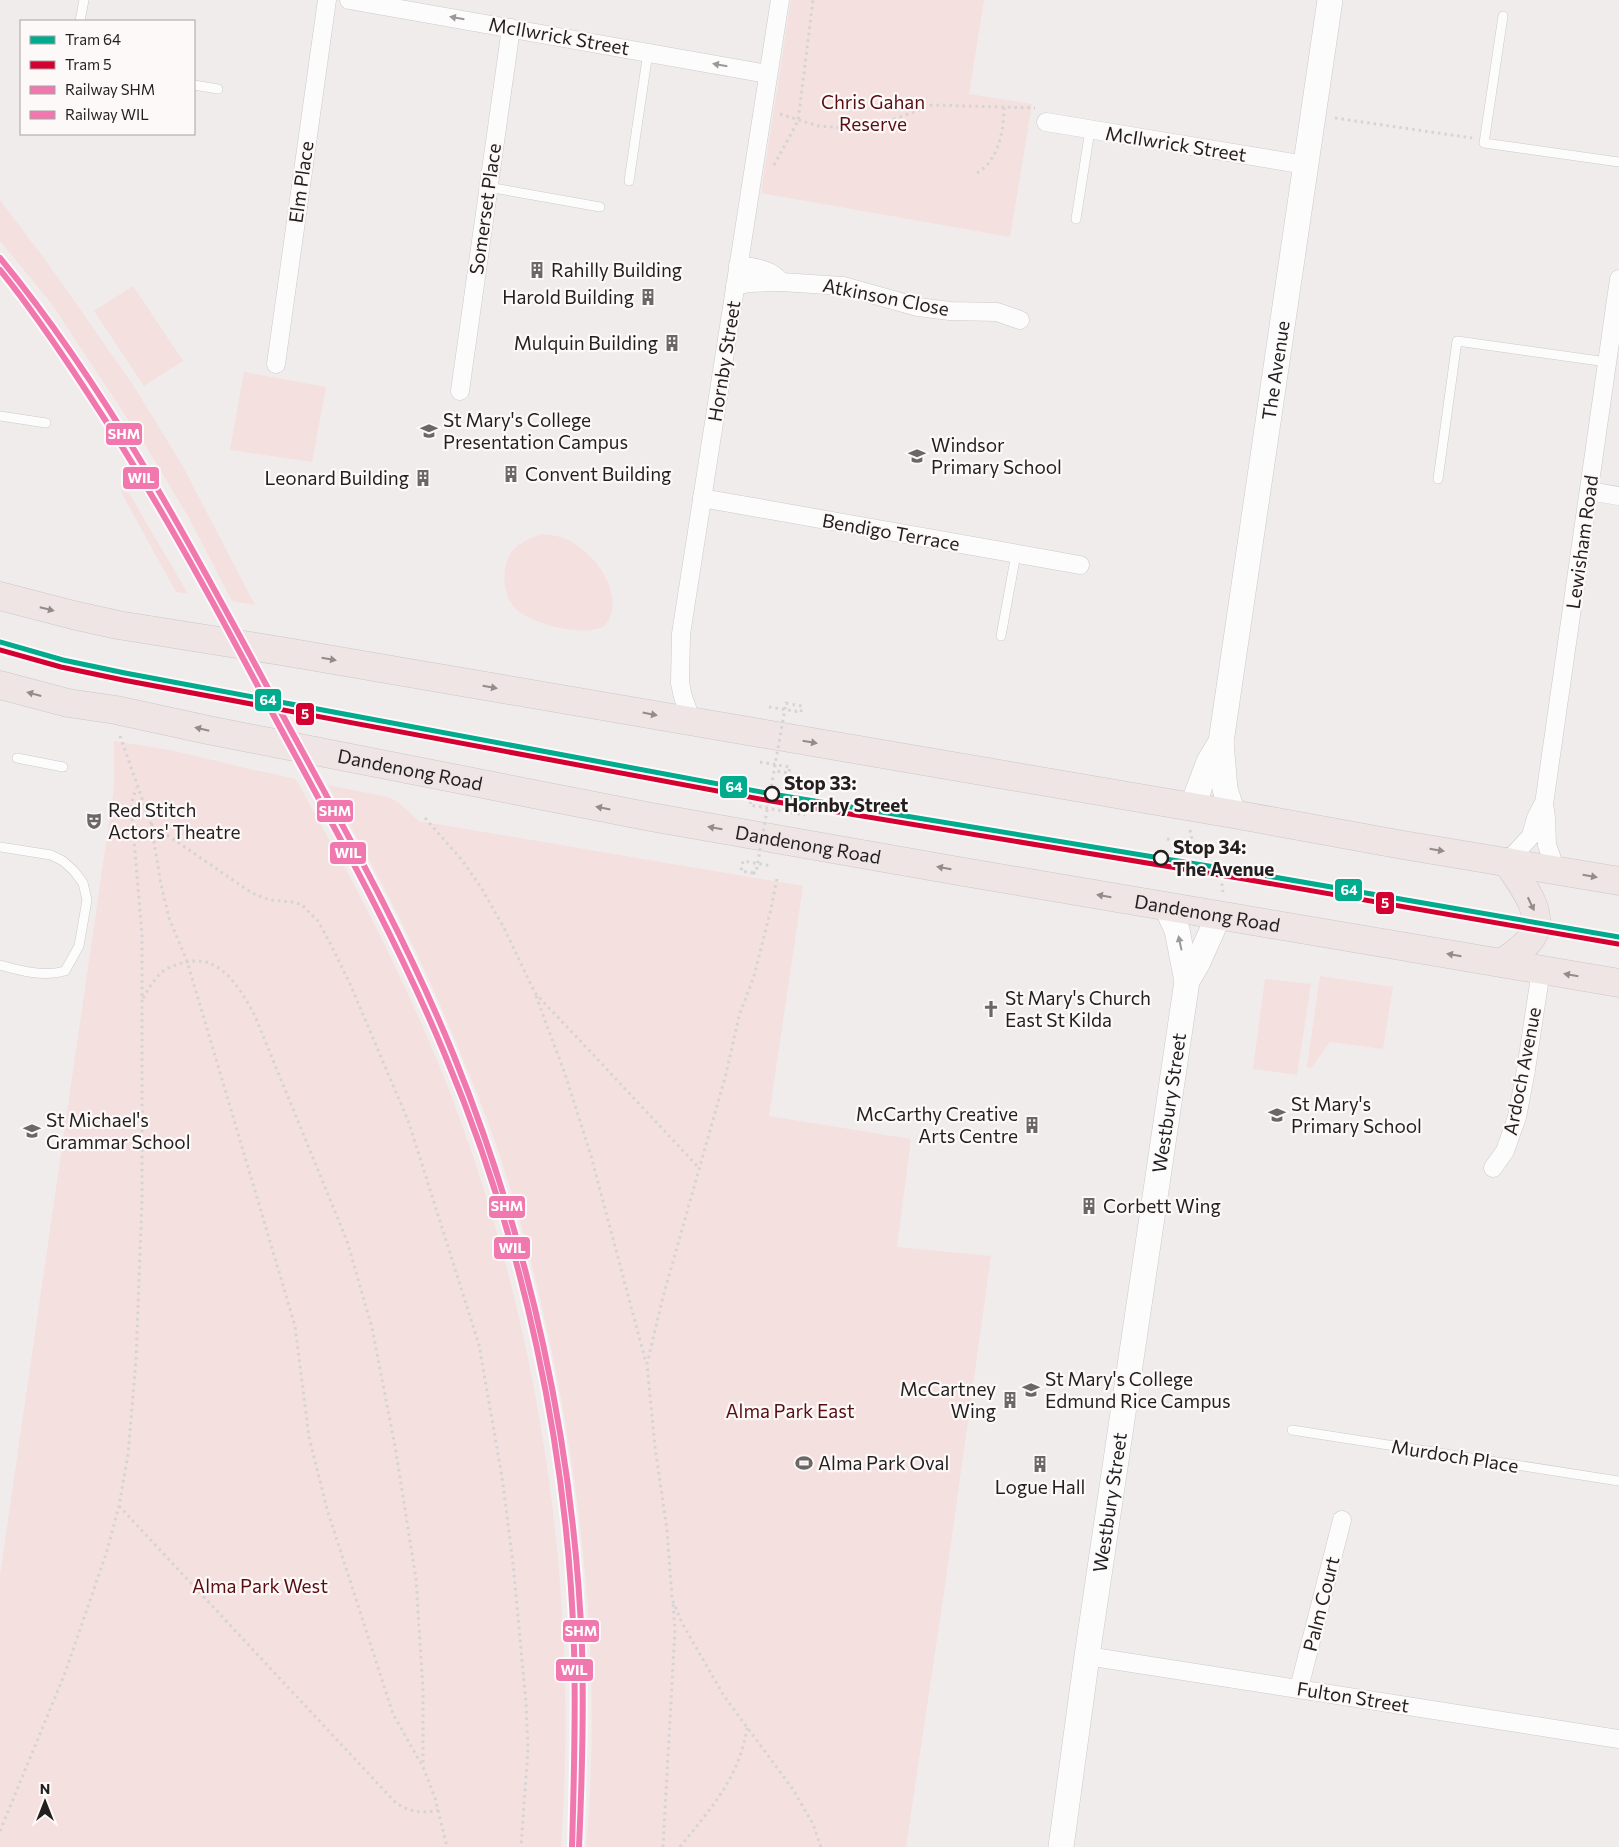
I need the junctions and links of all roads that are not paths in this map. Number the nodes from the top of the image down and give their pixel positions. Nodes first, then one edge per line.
1 (84, 0) edge
2 (327, 0) edge
3 (349, 0) edge
4 (780, 0) edge
5 (1330, 0) edge
6 (406, 4) edge
7 (1503, 16) dead end
8 (80, 20) edge
9 (511, 28) junction
10 (648, 52) junction
11 (768, 74) junction
12 (195, 84) edge
13 (218, 89) dead end
14 (1042, 115) road end
15 (1090, 130) junction
16 (1619, 162) edge
17 (1306, 165) junction
18 (629, 181) dead end
19 (488, 187) junction
20 (600, 206) dead end
21 (1076, 219) dead end
22 (738, 266) junction
23 (1619, 280) edge
24 (781, 282) junction
25 (735, 286) junction
26 (1020, 320) dead end
27 (1607, 362) junction
28 (276, 364) dead end
29 (460, 391) dead end
30 (0, 416) edge
31 (46, 423) dead end
32 (1438, 479) dead end
33 (1589, 491) junction
34 (1619, 496) edge
35 (702, 498) junction
36 (1016, 554) junction
37 (1080, 565) dead end
38 (0, 596) edge
39 (1002, 636) dead end
40 (0, 685) edge
41 (692, 722) junction
42 (1221, 742) junction
43 (17, 758) dead end
44 (63, 766) dead end
45 (1544, 804) junction
46 (1233, 814) junction
47 (1191, 819) junction
48 (0, 847) edge
49 (1507, 862) junction
50 (1556, 870) junction
51 (1619, 881) edge
52 (1166, 906) junction
53 (1221, 906) junction
54 (1502, 963) junction
55 (0, 965) edge
56 (1541, 970) junction
57 (1186, 982) junction
58 (1619, 983) edge
59 (1493, 1168) dead end
60 (1292, 1430) dead end
61 (1619, 1482) edge
62 (1342, 1520) dead end
63 (1087, 1656) junction
64 (1299, 1688) junction
65 (1619, 1739) edge
66 (1061, 1847) edge

1 - 8 lane
2 - 28 street, Elm Place
3 - 6 street, McIlwrick Street
4 - 11 street, Hornby Street
5 - 17 street, The Avenue
9 -> 6 street, McIlwrick Street
7 - 16 lane
9 - 10 street, McIlwrick Street
9 - 19 street, Somerset Place
11 -> 10 street, McIlwrick Street
10 - 18 lane
11 - 22 street, Hornby Street
12 - 13 lane
14 - 15 street, McIlwrick Street
15 - 17 street, McIlwrick Street
15 - 21 lane
17 - 42 street, The Avenue
19 - 20 lane
19 - 29 street, Somerset Place
22 - 24 street, Atkinson Close
22 - 25 street, Hornby Street
23 - 27 street, Lewisham Road
24 - 25 street, Atkinson Close
24 - 26 street, Atkinson Close
25 - 35 street, Hornby Street
27 - 32 lane
27 - 33 street, Lewisham Road
30 - 31 lane
33 - 34 street
33 - 45 street, Lewisham Road
35 - 36 street, Bendigo Terrace
35 - 41 street, Hornby Street
36 - 37 street, Bendigo Terrace
36 - 39 lane
38 -> 41 highway
52 -> 40 highway, Dandenong Road
41 -> 47 highway
42 - 46 street, The Avenue
42 - 47 street, The Avenue
43 - 44 lane
45 - 49 street, Lewisham Road
45 - 50 street, Lewisham Road
46 - 47 highway
46 -> 49 highway
48 - 55 lane
49 - 50 highway
49 -> 54 highway
50 -> 51 highway
52 - 53 highway, Dandenong Road
57 -> 52 street, Westbury Street
54 -> 53 highway, Dandenong Road
53 - 57 street, Westbury Street
54 - 56 highway, Dandenong Road
58 -> 56 highway, Dandenong Road
56 - 59 street, Ardoch Avenue
57 - 63 street, Westbury Street
60 - 61 lane, Murdoch Place
62 - 64 street, Palm Court
63 - 64 street, Fulton Street
63 - 66 street, Westbury Street
64 - 65 street, Fulton Street

